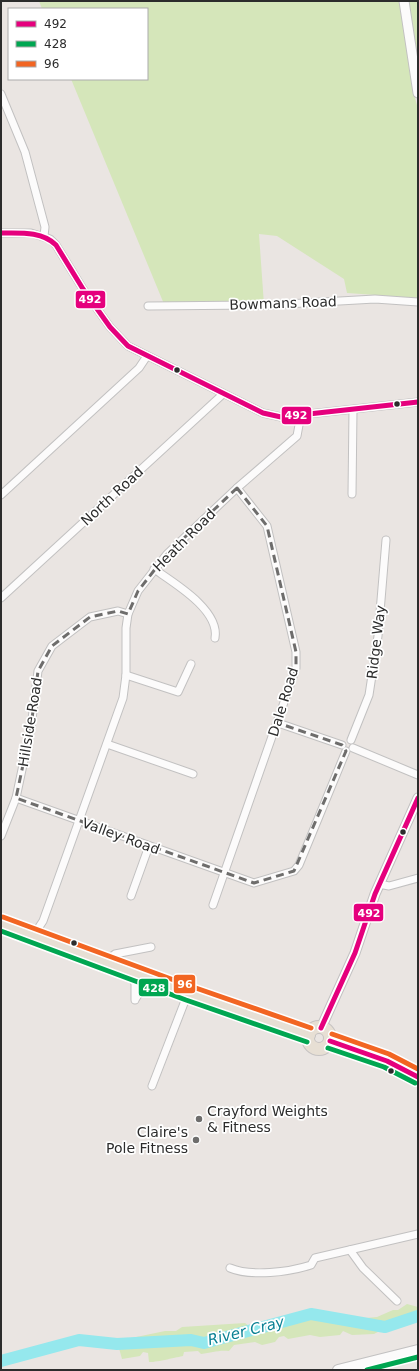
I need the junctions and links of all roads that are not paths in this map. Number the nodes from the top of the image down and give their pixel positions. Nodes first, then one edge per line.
1 (404, 1) edge
2 (418, 93) edge
3 (1, 94) edge
4 (1, 233) edge
5 (44, 236) junction
6 (418, 302) edge
7 (148, 306) dead end
8 (148, 356) junction
9 (223, 394) junction
10 (418, 402) edge
11 (353, 410) junction
12 (298, 416) junction
13 (237, 488) junction
14 (352, 494) dead end
15 (1, 495) edge
16 (386, 540) dead end
17 (154, 569) junction
18 (1, 598) edge
19 (128, 614) junction
20 (215, 638) dead end
21 (191, 664) dead end
22 (126, 675) junction
23 (278, 723) junction
24 (107, 744) junction
25 (352, 744) junction
26 (344, 748) junction
27 (193, 774) dead end
28 (418, 775) edge
29 (16, 798) junction
30 (418, 798) edge
31 (80, 821) junction
32 (1, 836) edge
33 (149, 846) junction
34 (225, 873) junction
35 (418, 878) edge
36 (379, 884) junction
37 (131, 896) dead end
38 (214, 905) dead end
39 (1, 924) edge
40 (38, 937) junction
41 (151, 947) dead end
42 (106, 963) junction
43 (130, 972) junction
44 (155, 981) junction
45 (188, 993) junction
46 (321, 1028) junction
47 (309, 1035) junction
48 (330, 1041) junction
49 (418, 1077) edge
50 (152, 1086) dead end
51 (418, 1234) edge
52 (350, 1250) junction
53 (230, 1268) dead end
54 (397, 1301) dead end
55 (418, 1350) edge
56 (338, 1370) edge

1 - 2 street
3 - 5 street
4 - 5 street
5 - 8 street
6 - 7 street, Bowmans Road
8 - 9 street
8 - 15 street
9 - 12 street
9 - 18 street, North Road
10 - 11 street
11 - 12 street
11 - 14 street
12 - 13 street, Heath Road
13 - 17 street, Heath Road
13 - 23 street, Dale Road
16 - 25 street, Ridge Way
17 - 19 street, Heath Road
17 - 20 street
19 - 22 street, Heath Road
19 - 29 street, Hillside Road
21 - 22 street
22 - 24 street, Heath Road
23 - 26 street
23 - 34 street, Dale Road
24 - 27 street
24 - 31 street, Heath Road
25 - 26 street
25 - 28 street
26 - 34 street
29 - 31 street, Valley Road
29 - 32 street, Hillside Road
30 - 36 street
31 - 33 street, Valley Road
31 - 40 street, Heath Road
33 - 34 street, Valley Road
33 - 37 street
34 - 38 street, Dale Road
35 - 36 street
36 - 46 street
39 - 40 main road
40 - 42 main road
41 - 42 street
42 - 43 main road
43 - 44 main road
43 - 44 street
44 - 45 main road
45 - 47 main road
45 - 50 street
46 - 47 main road
46 - 48 main road
47 - 48 main road
48 - 49 main road
51 - 52 street
52 - 53 street
52 - 54 street
55 - 56 main road

